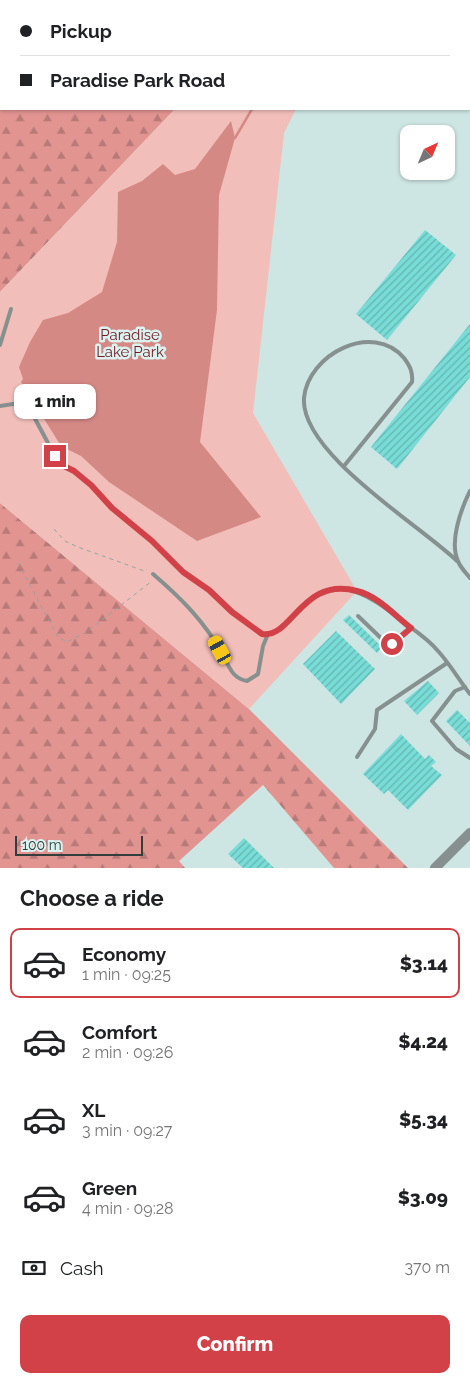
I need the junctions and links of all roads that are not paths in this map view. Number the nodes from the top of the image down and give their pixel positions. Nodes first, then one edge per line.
1 (11, 309) dead end
2 (0, 344) edge
3 (0, 406) edge
4 (344, 466) junction
5 (470, 491) edge
6 (457, 561) junction
7 (155, 576) road end
8 (470, 578) edge
9 (358, 616) dead end
10 (411, 628) junction
11 (268, 634) junction
12 (447, 663) junction
13 (465, 687) junction
14 (470, 694) edge
15 (357, 758) dead end
16 (470, 758) edge
17 (470, 833) edge
18 (435, 868) edge

1 - 2 lane
3 - 11 lane
4 - 4 lane
4 - 6 lane
5 - 6 lane
6 - 8 lane
7 - 11 lane
9 - 10 lane
10 - 11 lane
10 - 12 lane
12 - 13 lane
12 - 15 lane
13 - 14 lane
13 - 16 lane
17 - 18 street

